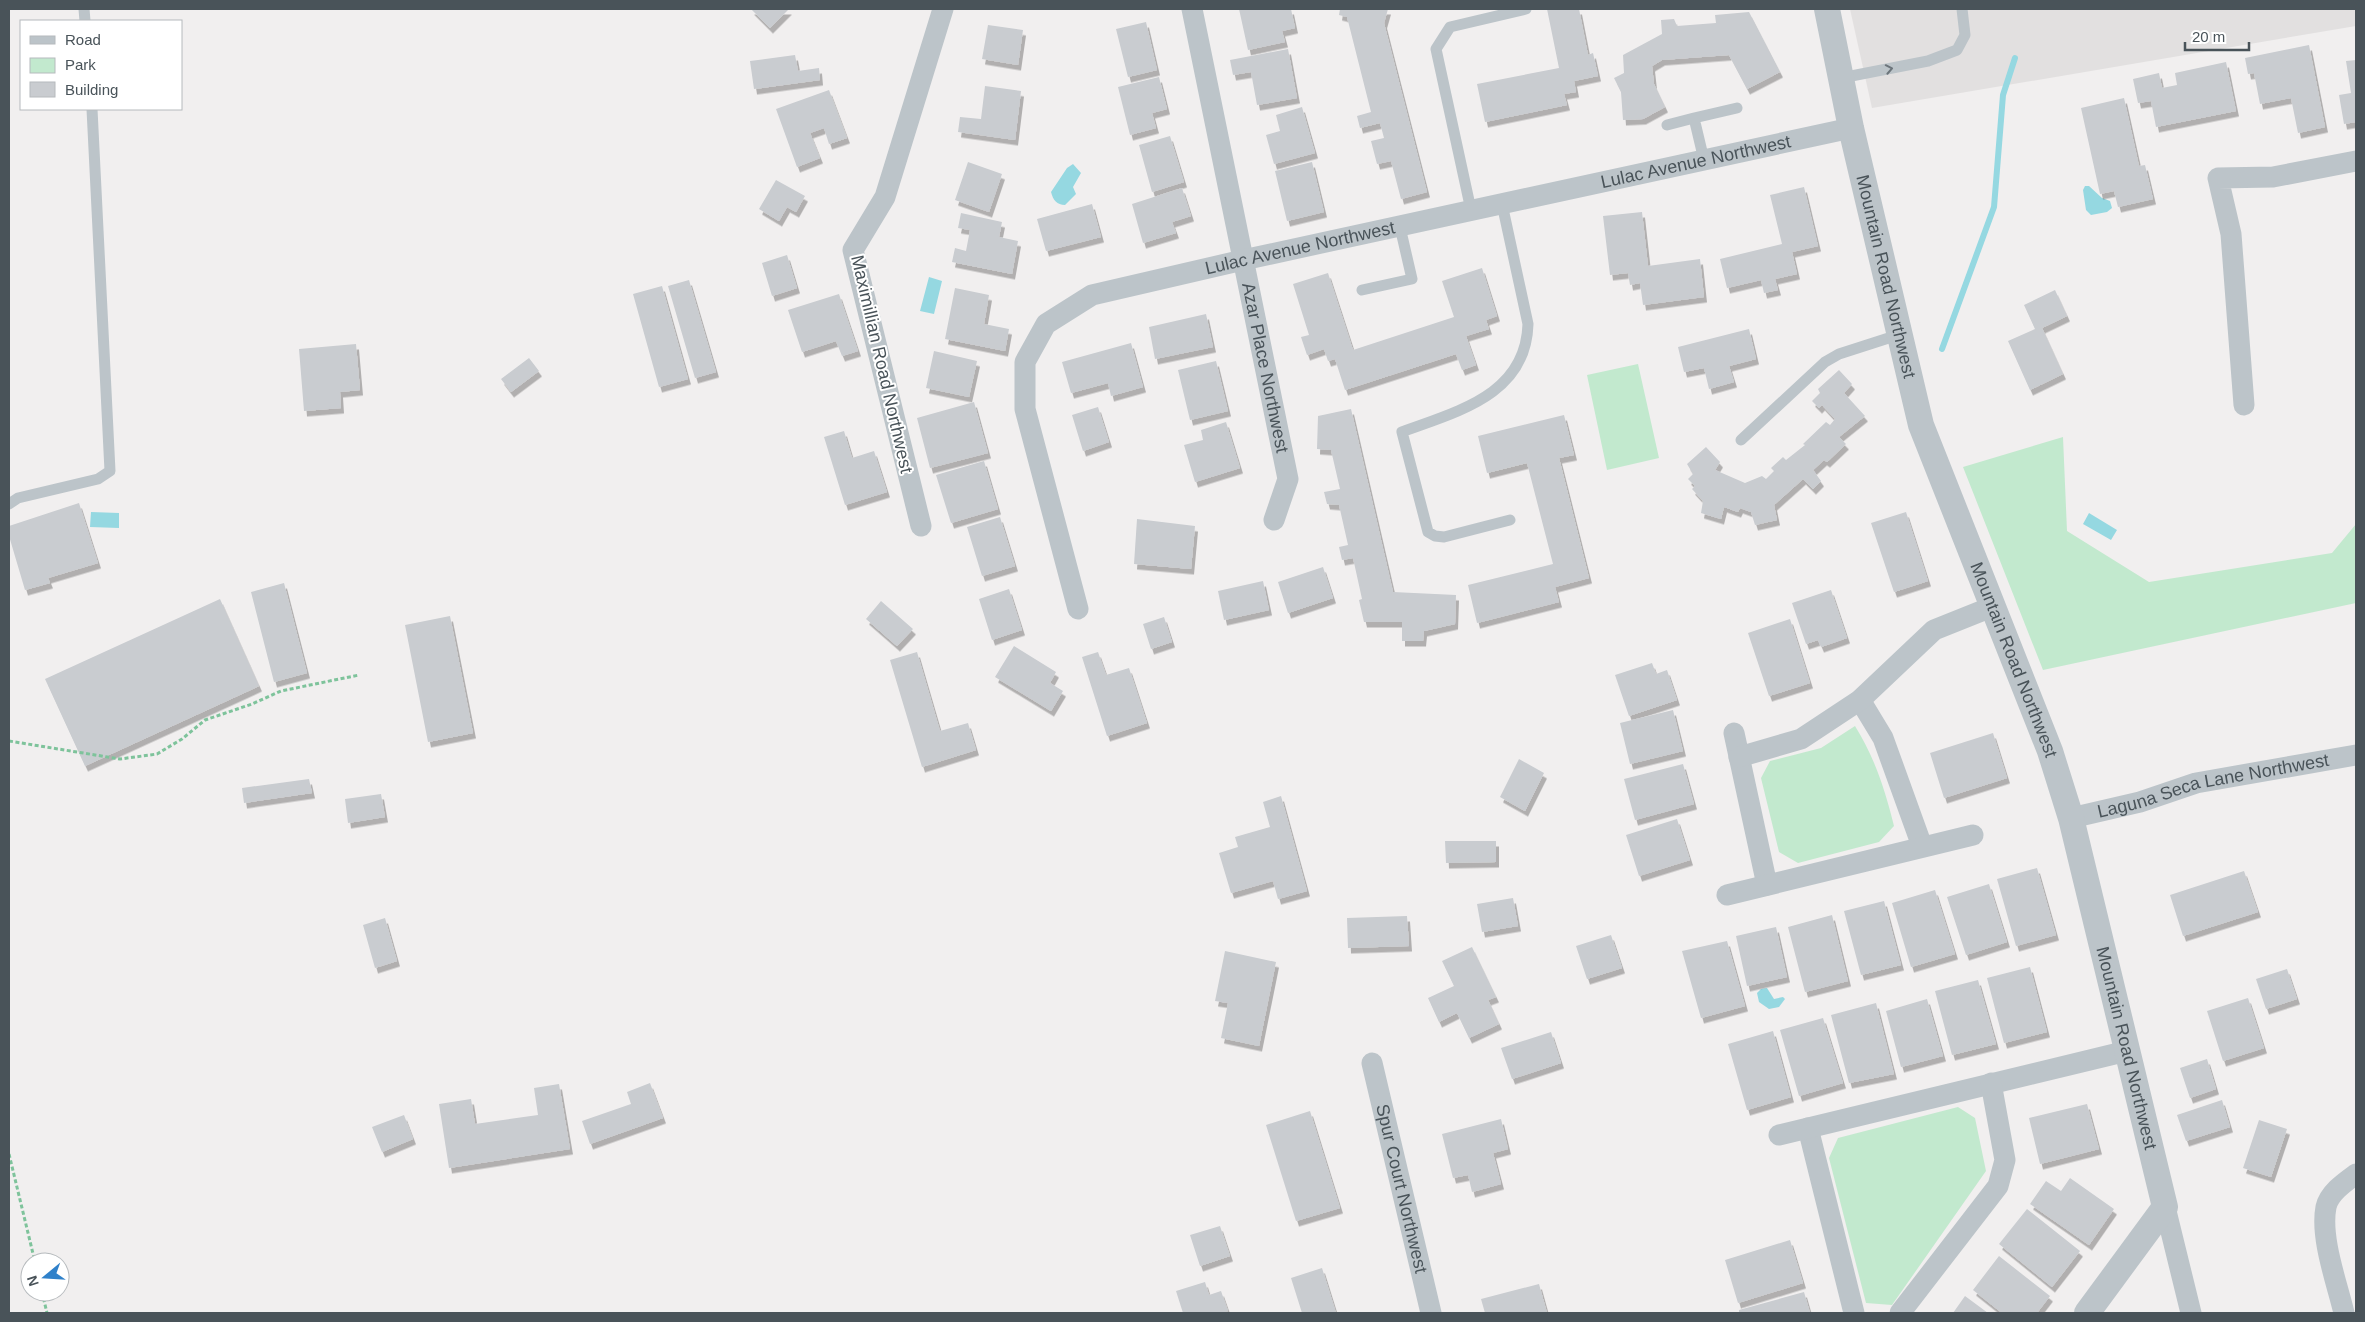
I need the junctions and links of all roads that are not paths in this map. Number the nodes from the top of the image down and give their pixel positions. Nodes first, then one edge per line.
1 (943, 9) edge
2 (1192, 9) edge
3 (1526, 9) edge
4 (1827, 9) edge
5 (1962, 9) edge
6 (1841, 78) junction
7 (1737, 108) dead end
8 (92, 110) edge
9 (1694, 118) junction
10 (1667, 125) dead end
11 (1851, 128) junction
12 (1704, 160) junction
13 (2356, 161) edge
14 (1502, 204) junction
15 (1471, 210) junction
16 (1400, 227) junction
17 (1243, 260) junction
18 (1362, 290) dead end
19 (1898, 335) junction
20 (2244, 405) dead end
21 (1742, 440) dead end
22 (9, 504) edge
23 (1274, 520) dead end
24 (1510, 520) dead end
25 (921, 526) dead end
26 (1994, 606) junction
27 (1078, 609) dead end
28 (1860, 700) junction
29 (1734, 733) dead end
30 (2356, 755) edge
31 (1739, 757) junction
32 (2071, 818) junction
33 (1972, 835) dead end
34 (1922, 846) junction
35 (1767, 885) junction
36 (1727, 895) dead end
37 (2127, 1051) junction
38 (1372, 1063) dead end
39 (1990, 1083) junction
40 (1808, 1128) junction
41 (1779, 1135) dead end
42 (2356, 1174) edge
43 (2165, 1207) junction
44 (1431, 1313) edge
45 (1854, 1313) edge
46 (1900, 1313) edge
47 (2087, 1313) edge
48 (2191, 1313) edge
49 (2344, 1313) edge

1 - 25 street, Maximillian Road Northwest
2 - 17 street, Azar Place Northwest
3 - 15 lane
4 - 6 street, Mountain Road Northwest
6 -> 5 lane
6 - 11 street, Mountain Road Northwest
7 - 9 lane
8 - 22 lane
9 - 10 lane
9 - 12 lane
11 - 12 street, Lulac Avenue Northwest
11 - 19 street, Mountain Road Northwest
12 - 14 street, Lulac Avenue Northwest
13 - 20 street
14 - 15 street, Lulac Avenue Northwest
14 - 24 lane
15 - 16 street, Lulac Avenue Northwest
16 - 17 street, Lulac Avenue Northwest
16 - 18 lane
17 - 23 street, Azar Place Northwest
17 - 27 street, Lulac Avenue Northwest
19 - 21 lane
19 - 26 street, Mountain Road Northwest
26 - 28 street
26 - 32 street, Mountain Road Northwest
28 - 31 street
28 - 34 street
29 - 31 street
30 - 32 street, Laguna Seca Lane Northwest
31 - 35 street
32 - 37 street, Mountain Road Northwest
33 - 34 street
34 - 35 street
35 - 36 street
37 - 39 street
37 - 43 street, Mountain Road Northwest
38 - 44 street, Spur Court Northwest
39 - 40 street
39 - 46 street
40 - 41 street
40 - 45 street
42 - 49 street
43 - 47 street
43 - 48 street, Mountain Road Northwest

